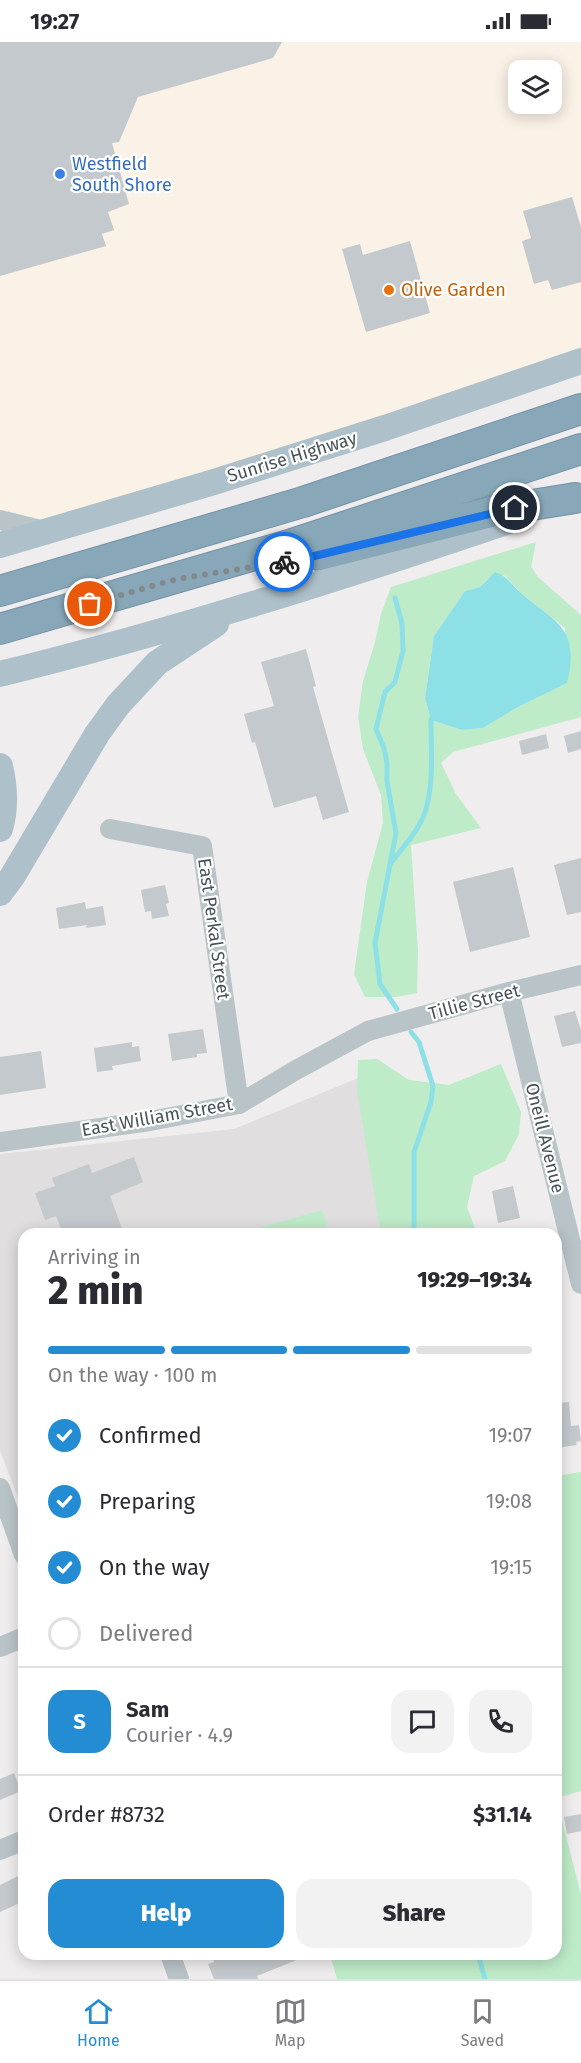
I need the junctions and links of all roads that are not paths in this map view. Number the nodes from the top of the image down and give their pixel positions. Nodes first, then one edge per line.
1 (581, 361) edge
2 (581, 410) edge
3 (581, 449) edge
4 (578, 497) edge
5 (0, 520) edge
6 (48, 531) junction
7 (0, 545) edge
8 (177, 579) junction
9 (0, 591) edge
10 (245, 606) junction
11 (0, 629) edge
12 (0, 674) edge
13 (0, 766) edge
14 (0, 829) edge
15 (110, 830) dead end
16 (0, 893) edge
17 (581, 975) edge
18 (508, 992) junction
19 (368, 1031) joint
20 (239, 1104) junction
21 (0, 1142) edge
22 (581, 1284) edge
23 (0, 1488) edge
24 (18, 1538) edge
25 (18, 1640) edge
26 (0, 1647) edge
27 (18, 1842) edge
28 (0, 1850) edge
29 (172, 1960) edge
30 (179, 1979) edge

1 - 6 main road, Sunrise Highway
2 - 9 highway
3 - 8 highway
4 - 8 highway
4 - 10 main road
5 - 6 street
6 - 7 main road, Sunrise Highway
8 - 11 highway
10 - 12 main road
10 - 16 main road
13 - 14 main road
15 - 20 street, East Perkal Street
17 - 18 street, Tillie Street
18 - 19 street, Tillie Street
18 - 22 street, Oneill Avenue
19 - 20 street, East William Street
20 - 21 street, East William Street
23 - 24 street
25 - 26 street
27 - 28 street
29 - 30 street

